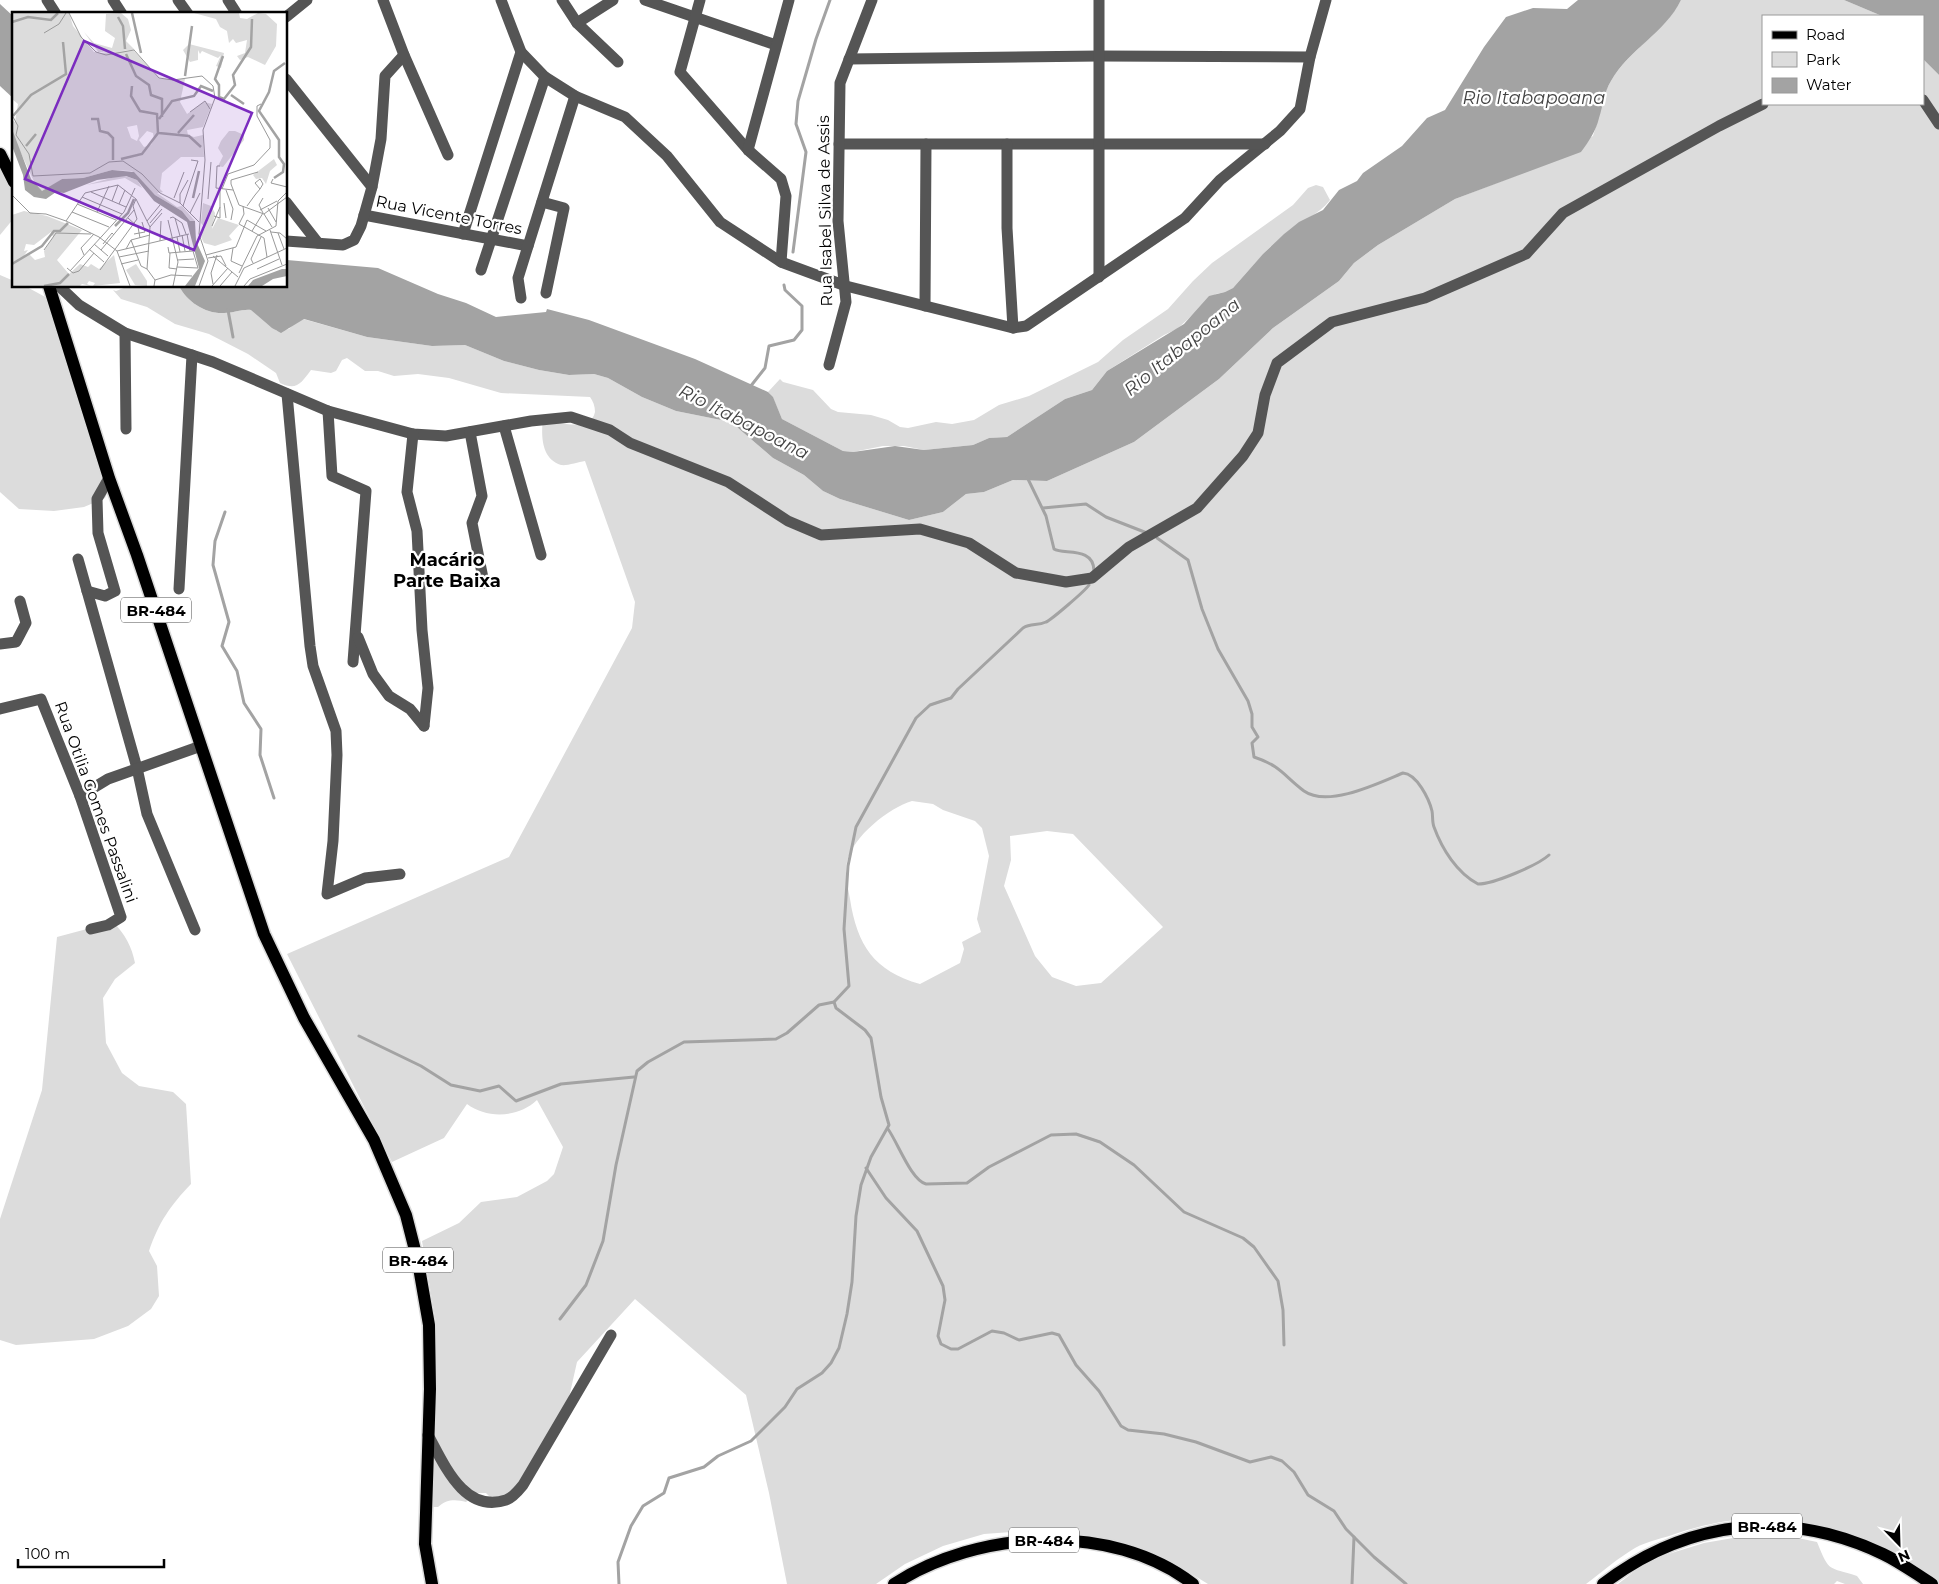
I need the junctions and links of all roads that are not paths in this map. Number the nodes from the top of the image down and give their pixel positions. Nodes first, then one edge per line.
1 (47, 0) edge
2 (112, 0) edge
3 (178, 0) edge
4 (228, 0) edge
5 (307, 0) edge
6 (383, 0) edge
7 (501, 0) edge
8 (562, 0) edge
9 (613, 0) edge
10 (645, 0) edge
11 (700, 0) edge
12 (789, 0) edge
13 (872, 0) edge
14 (1099, 0) edge
15 (1326, 0) edge
16 (55, 12) edge
17 (121, 12) edge
18 (187, 12) edge
19 (237, 12) edge
20 (288, 15) edge
21 (695, 16) junction
22 (577, 22) junction
23 (776, 45) junction
24 (521, 52) junction
25 (404, 55) junction
26 (1099, 56) junction
27 (1310, 57) junction
28 (849, 59) junction
29 (618, 62) dead end
30 (545, 77) junction
31 (288, 83) edge
32 (575, 96) junction
33 (1924, 102) edge
34 (1762, 104) edge
35 (1939, 124) edge
36 (839, 144) junction
37 (926, 144) junction
38 (1007, 144) junction
39 (1099, 144) junction
40 (1265, 144) junction
41 (748, 150) junction
42 (0, 154) edge
43 (448, 155) dead end
44 (12, 178) edge
45 (372, 188) junction
46 (542, 202) junction
47 (288, 205) edge
48 (364, 215) junction
49 (463, 234) junction
50 (492, 239) junction
51 (288, 241) edge
52 (318, 243) junction
53 (528, 246) junction
54 (781, 262) junction
55 (481, 270) dead end
56 (1099, 277) junction
57 (846, 286) junction
58 (50, 288) edge
59 (61, 288) edge
60 (546, 292) dead end
61 (521, 298) dead end
62 (925, 306) junction
63 (1013, 328) junction
64 (125, 333) junction
65 (192, 355) junction
66 (829, 365) dead end
67 (288, 394) junction
68 (328, 411) junction
69 (504, 426) junction
70 (126, 429) dead end
71 (470, 432) junction
72 (413, 434) junction
73 (109, 478) junction
74 (541, 555) dead end
75 (78, 559) dead end
76 (484, 583) dead end
77 (179, 588) dead end
78 (87, 591) junction
79 (20, 601) dead end
80 (357, 636) junction
81 (0, 644) edge
82 (354, 662) dead end
83 (1, 705) edge
84 (202, 746) junction
85 (137, 768) junction
86 (80, 796) junction
87 (400, 874) dead end
88 (91, 929) dead end
89 (196, 930) dead end
90 (610, 1335) dead end
91 (428, 1435) junction
92 (432, 1584) edge
93 (894, 1584) edge
94 (1193, 1584) edge
95 (1602, 1584) edge
96 (1932, 1584) edge

1 - 16 street
2 - 17 street
3 - 18 street
4 - 19 street
5 - 20 street
6 - 25 street
7 - 24 street
8 - 22 street
9 - 22 street
10 - 21 street
11 - 21 street
12 - 23 street
13 - 28 street, Rua Isabel Silva de Assis
14 - 26 street
15 - 27 street
21 - 23 street
21 - 41 street
22 - 29 street
23 - 41 street
24 - 30 street
24 - 49 street
25 - 43 street
25 - 45 street
26 - 27 street
26 - 28 street
26 - 39 street
27 - 40 street
28 - 36 street, Rua Isabel Silva de Assis
30 - 32 street
30 - 50 street
31 - 45 street
32 - 46 street
32 - 54 street
33 - 35 street
34 - 69 street
36 - 37 street
36 - 57 street, Rua Isabel Silva de Assis
37 - 38 street
37 - 62 street
38 - 39 street
38 - 63 street
39 - 40 street
39 - 56 street
40 - 56 street
41 - 54 street
42 - 44 main road
45 - 48 street
46 - 53 street
46 - 60 street
47 - 52 street
48 - 49 street, Rua Vicente Torres
48 - 52 street
49 - 50 street, Rua Vicente Torres
50 - 53 street, Rua Vicente Torres
50 - 55 street
51 - 52 street
53 - 61 street
54 - 57 street
56 - 63 street
57 - 62 street
57 - 66 street, Rua Isabel Silva de Assis
58 - 73 main road, BR-484
59 - 64 street
62 - 63 street
64 - 65 street
64 - 70 street
65 - 67 street
65 - 77 street
67 - 68 street
67 - 87 street
68 - 72 street
68 - 80 street
69 - 71 street
69 - 74 street
71 - 72 street
71 - 76 street
72 - 80 street
73 - 78 street
73 - 84 main road, BR-484
75 - 78 street
78 - 85 street
79 - 81 street
80 - 82 street
83 - 86 street, Rua Otilia Gomes Passalini
84 - 85 street
84 - 91 main road, BR-484
85 - 86 street
85 - 89 street
86 - 88 street, Rua Otilia Gomes Passalini
90 - 91 street
91 - 92 main road, BR-484
93 - 94 main road, BR-484
95 - 96 main road, BR-484

